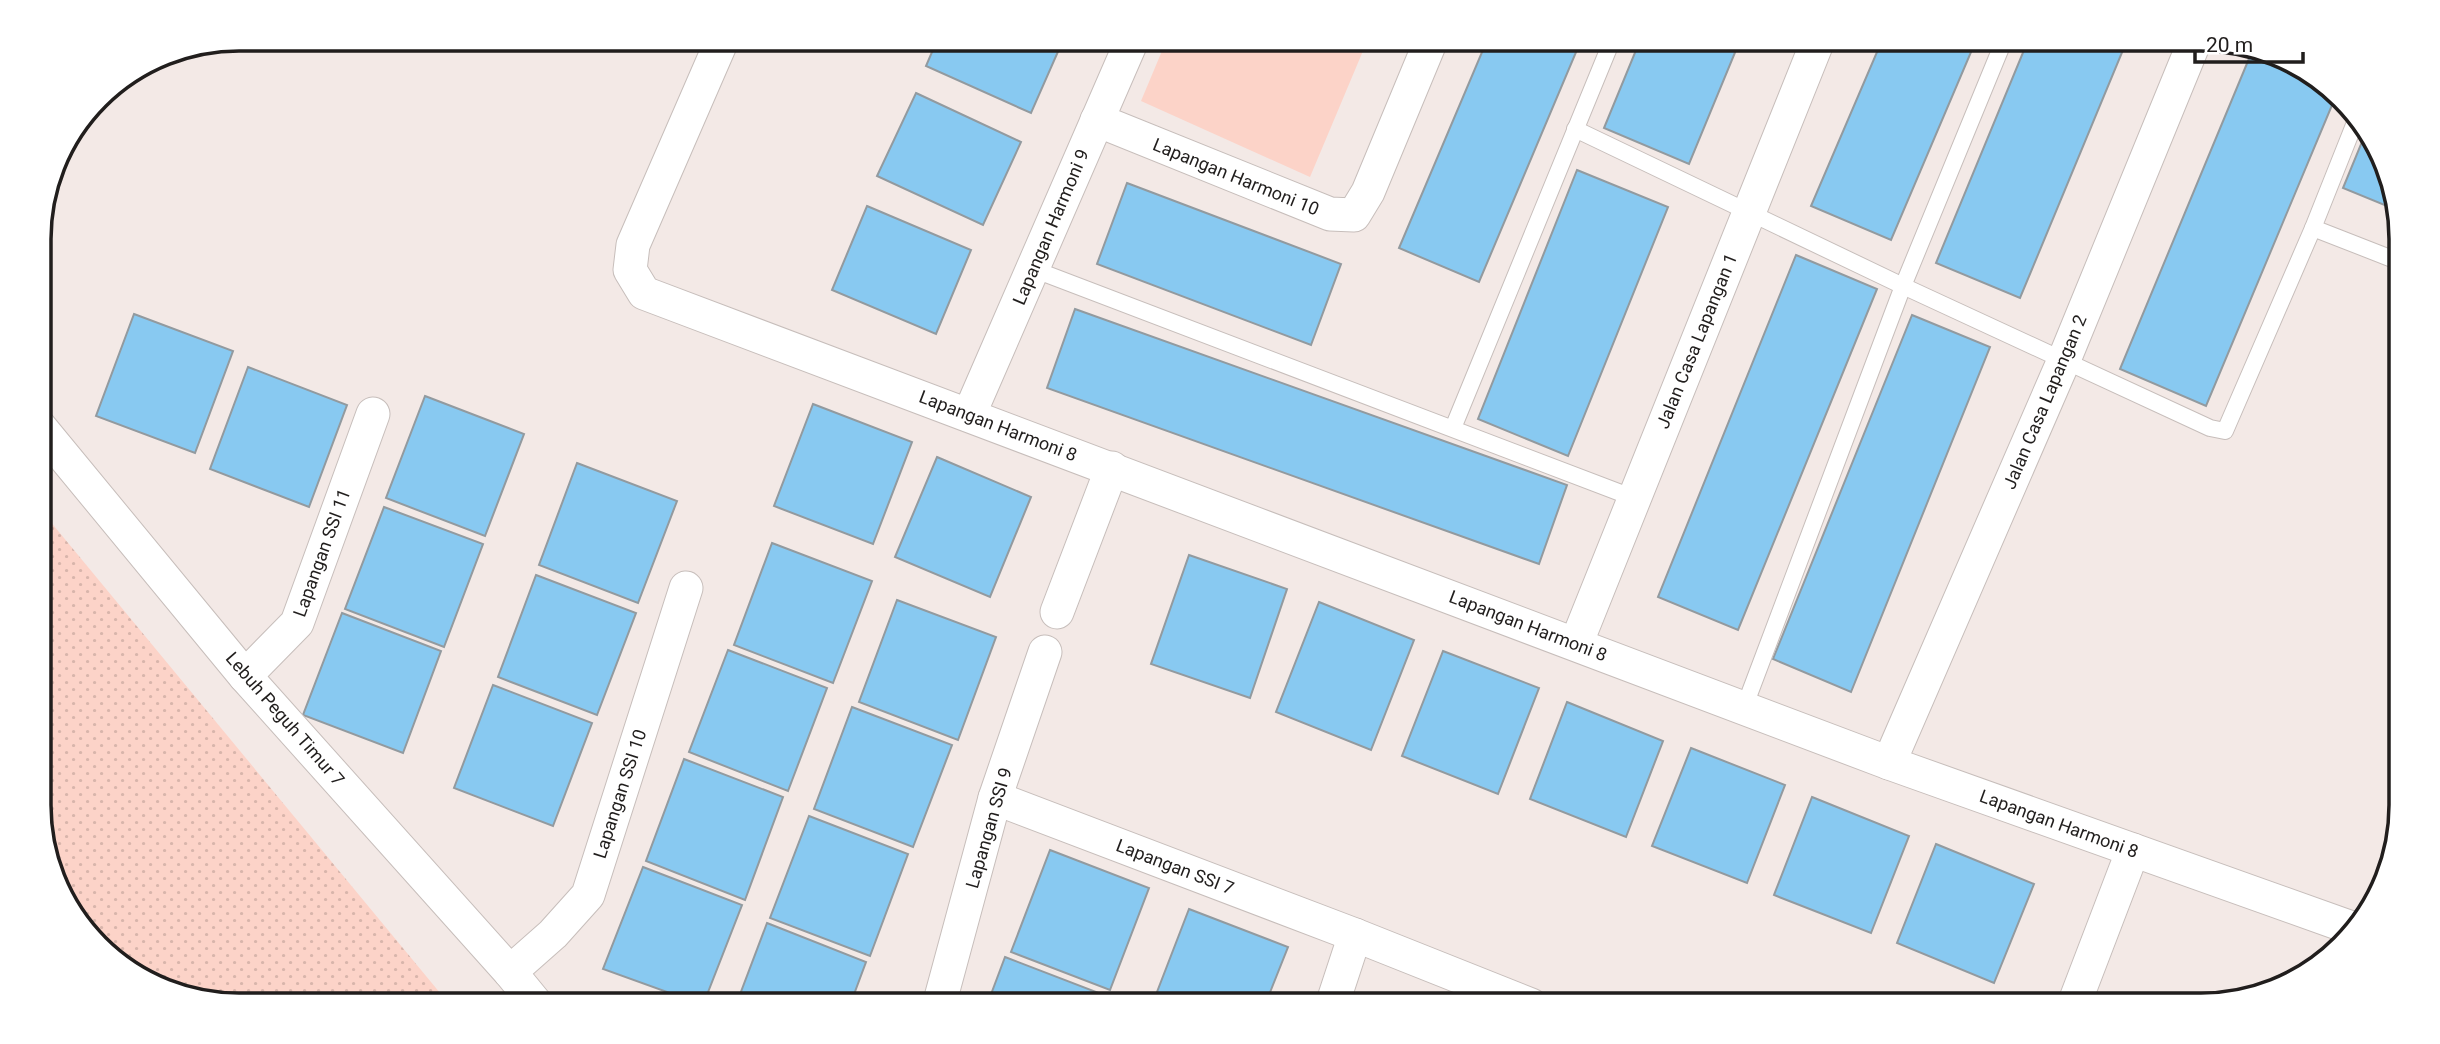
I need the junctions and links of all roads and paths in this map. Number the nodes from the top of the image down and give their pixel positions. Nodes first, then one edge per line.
1 (717, 51) edge
2 (1127, 51) edge
3 (1427, 51) edge
4 (1608, 51) edge
5 (1814, 51) edge
6 (2000, 51) edge
7 (2191, 51) edge
8 (1097, 120) junction
9 (2353, 128) edge
10 (1575, 129) junction
11 (1749, 213) junction
12 (2314, 228) junction
13 (2389, 258) edge
14 (1033, 269) junction
15 (1903, 286) junction
16 (2064, 360) junction
17 (373, 414) dead end
18 (969, 415) junction
19 (1453, 428) junction
20 (51, 441) edge
21 (1112, 468) junction
22 (1634, 498) junction
23 (686, 588) dead end
24 (1057, 612) dead end
25 (1576, 645) junction
26 (1045, 652) dead end
27 (245, 676) junction
28 (1744, 708) junction
29 (1889, 763) junction
30 (995, 799) junction
31 (2133, 850) junction
32 (2345, 925) edge
33 (1355, 935) junction
34 (510, 972) junction
35 (527, 993) edge
36 (942, 993) edge
37 (1336, 993) edge
38 (1501, 993) edge
39 (2078, 993) edge

1 - 18 street, Lapangan Harmoni 8
2 - 8 street, Lapangan Harmoni 9
3 - 8 street, Lapangan Harmoni 10
4 - 10 lane
5 - 11 street, Jalan Casa Lapangan 1
6 - 15 lane
7 - 16 street, Jalan Casa Lapangan 2
8 - 14 street, Lapangan Harmoni 9
9 - 12 lane
10 - 11 lane
10 - 19 lane
11 - 15 lane
11 - 22 street, Jalan Casa Lapangan 1
12 - 13 lane
12 - 16 lane
14 - 18 street, Lapangan Harmoni 9
14 - 19 lane
15 - 16 lane
15 - 28 lane
16 - 29 street, Jalan Casa Lapangan 2
17 - 27 street, Lapangan SSI 11
18 - 21 street, Lapangan Harmoni 8
19 - 22 lane
20 - 27 street, Lebuh Peguh Timur 7
21 - 24 street
21 - 25 street, Lapangan Harmoni 8
22 - 25 street, Jalan Casa Lapangan 1
23 - 34 street, Lapangan SSI 10
25 - 28 street, Lapangan Harmoni 8
26 - 30 street, Lapangan SSI 9
27 - 34 street, Lebuh Peguh Timur 7
28 - 29 street, Lapangan Harmoni 8
29 - 31 street, Lapangan Harmoni 8
30 - 33 street, Lapangan SSI 7
30 - 36 street, Lapangan SSI 9
31 - 32 street, Lapangan Harmoni 8
31 - 39 street
33 - 37 street
33 - 38 street, Lapangan SSI 7
34 - 35 street, Lebuh Peguh Timur 7

